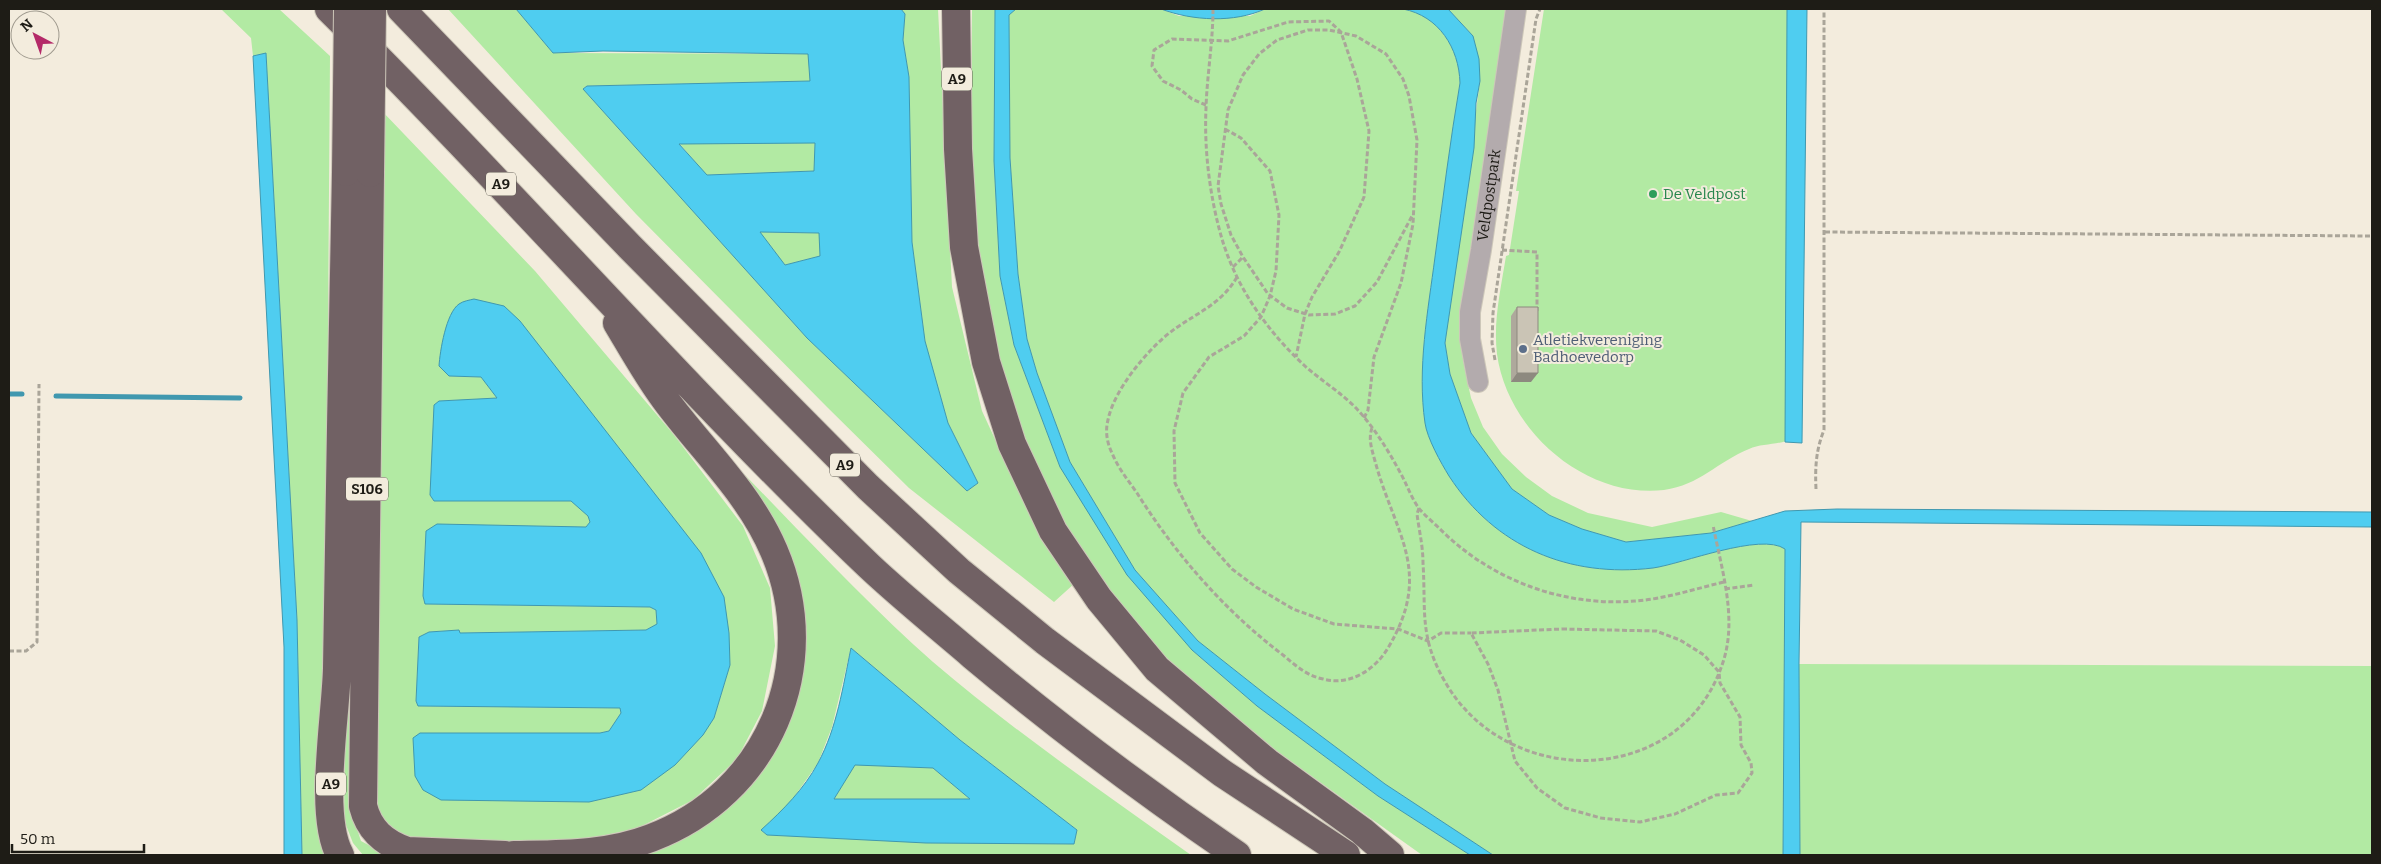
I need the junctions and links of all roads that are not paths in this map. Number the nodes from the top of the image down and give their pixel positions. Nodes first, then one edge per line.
1 (330, 9) edge
2 (348, 9) edge
3 (372, 9) edge
4 (401, 9) edge
5 (956, 9) edge
6 (1516, 9) edge
7 (358, 172) junction
8 (584, 271) junction
9 (1478, 382) dead end
10 (334, 711) joint
11 (363, 806) joint
12 (340, 855) edge
13 (505, 855) edge
14 (514, 855) edge
15 (1237, 855) edge
16 (1346, 855) edge
17 (1390, 855) edge

1 - 8 highway, A9
2 - 7 highway, S106, bridge
3 - 7 highway, S106, bridge
4 - 16 highway, A9
5 - 17 highway, A9
6 - 9 street, Veldpostpark
7 - 10 highway, S106
7 - 11 highway, S106
8 - 14 highway, A9
8 - 15 highway, A9
10 - 12 highway, A9
11 - 13 highway, A9

